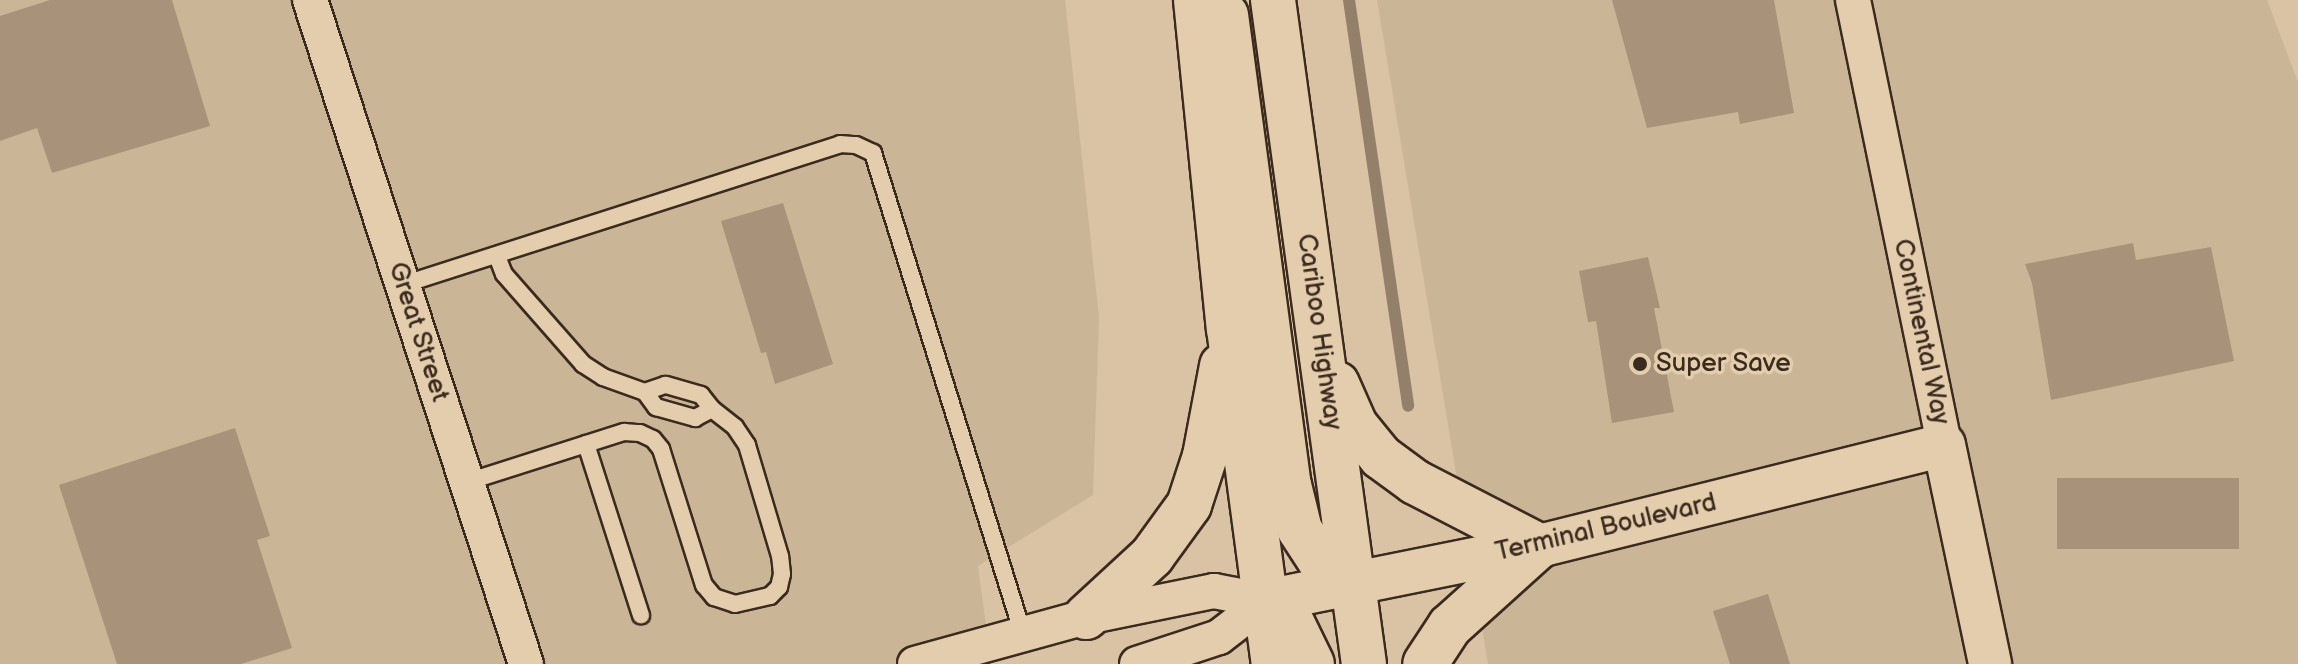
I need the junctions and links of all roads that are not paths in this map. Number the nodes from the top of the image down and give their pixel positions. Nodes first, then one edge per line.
1 (310, 0) edge
2 (1196, 0) edge
3 (1224, 0) edge
4 (1273, 0) edge
5 (1853, 0) edge
6 (497, 256) junction
7 (402, 285) junction
8 (1229, 328) junction
9 (1321, 347) junction
10 (645, 392) junction
11 (712, 409) junction
12 (586, 444) junction
13 (1944, 445) junction
14 (467, 482) junction
15 (1539, 546) junction
16 (1353, 583) junction
17 (1266, 601) junction
18 (641, 615) dead end
19 (1086, 617) junction
20 (1023, 634) junction
21 (526, 664) edge
22 (915, 664) edge
23 (1137, 664) edge
24 (1274, 664) edge
25 (1312, 664) edge
26 (1364, 664) edge
27 (1425, 664) edge
28 (1990, 664) edge

1 - 7 street, Great Street
2 - 8 highway
3 - 16 highway
4 - 9 highway, Cariboo Highway
5 - 13 street, Continental Way
6 - 7 lane
6 - 10 lane
6 - 20 lane
7 - 14 street, Great Street
8 - 17 highway
8 - 19 highway
9 - 15 highway
9 - 16 highway, Cariboo Highway
10 - 11 lane
10 - 11 lane
11 - 12 lane
12 - 14 lane
12 - 18 lane
13 - 15 street, Terminal Boulevard
13 - 28 street, Continental Way
14 - 21 street, Great Street
15 - 16 street, Terminal Boulevard
15 - 27 highway
16 - 17 street, Terminal Boulevard
16 - 26 highway, Cariboo Highway
17 - 19 street, Terminal Boulevard
17 - 23 street, Terminal Boulevard
17 - 24 highway
17 - 25 highway
19 - 20 street, Terminal Boulevard
20 - 22 street, Terminal Boulevard

